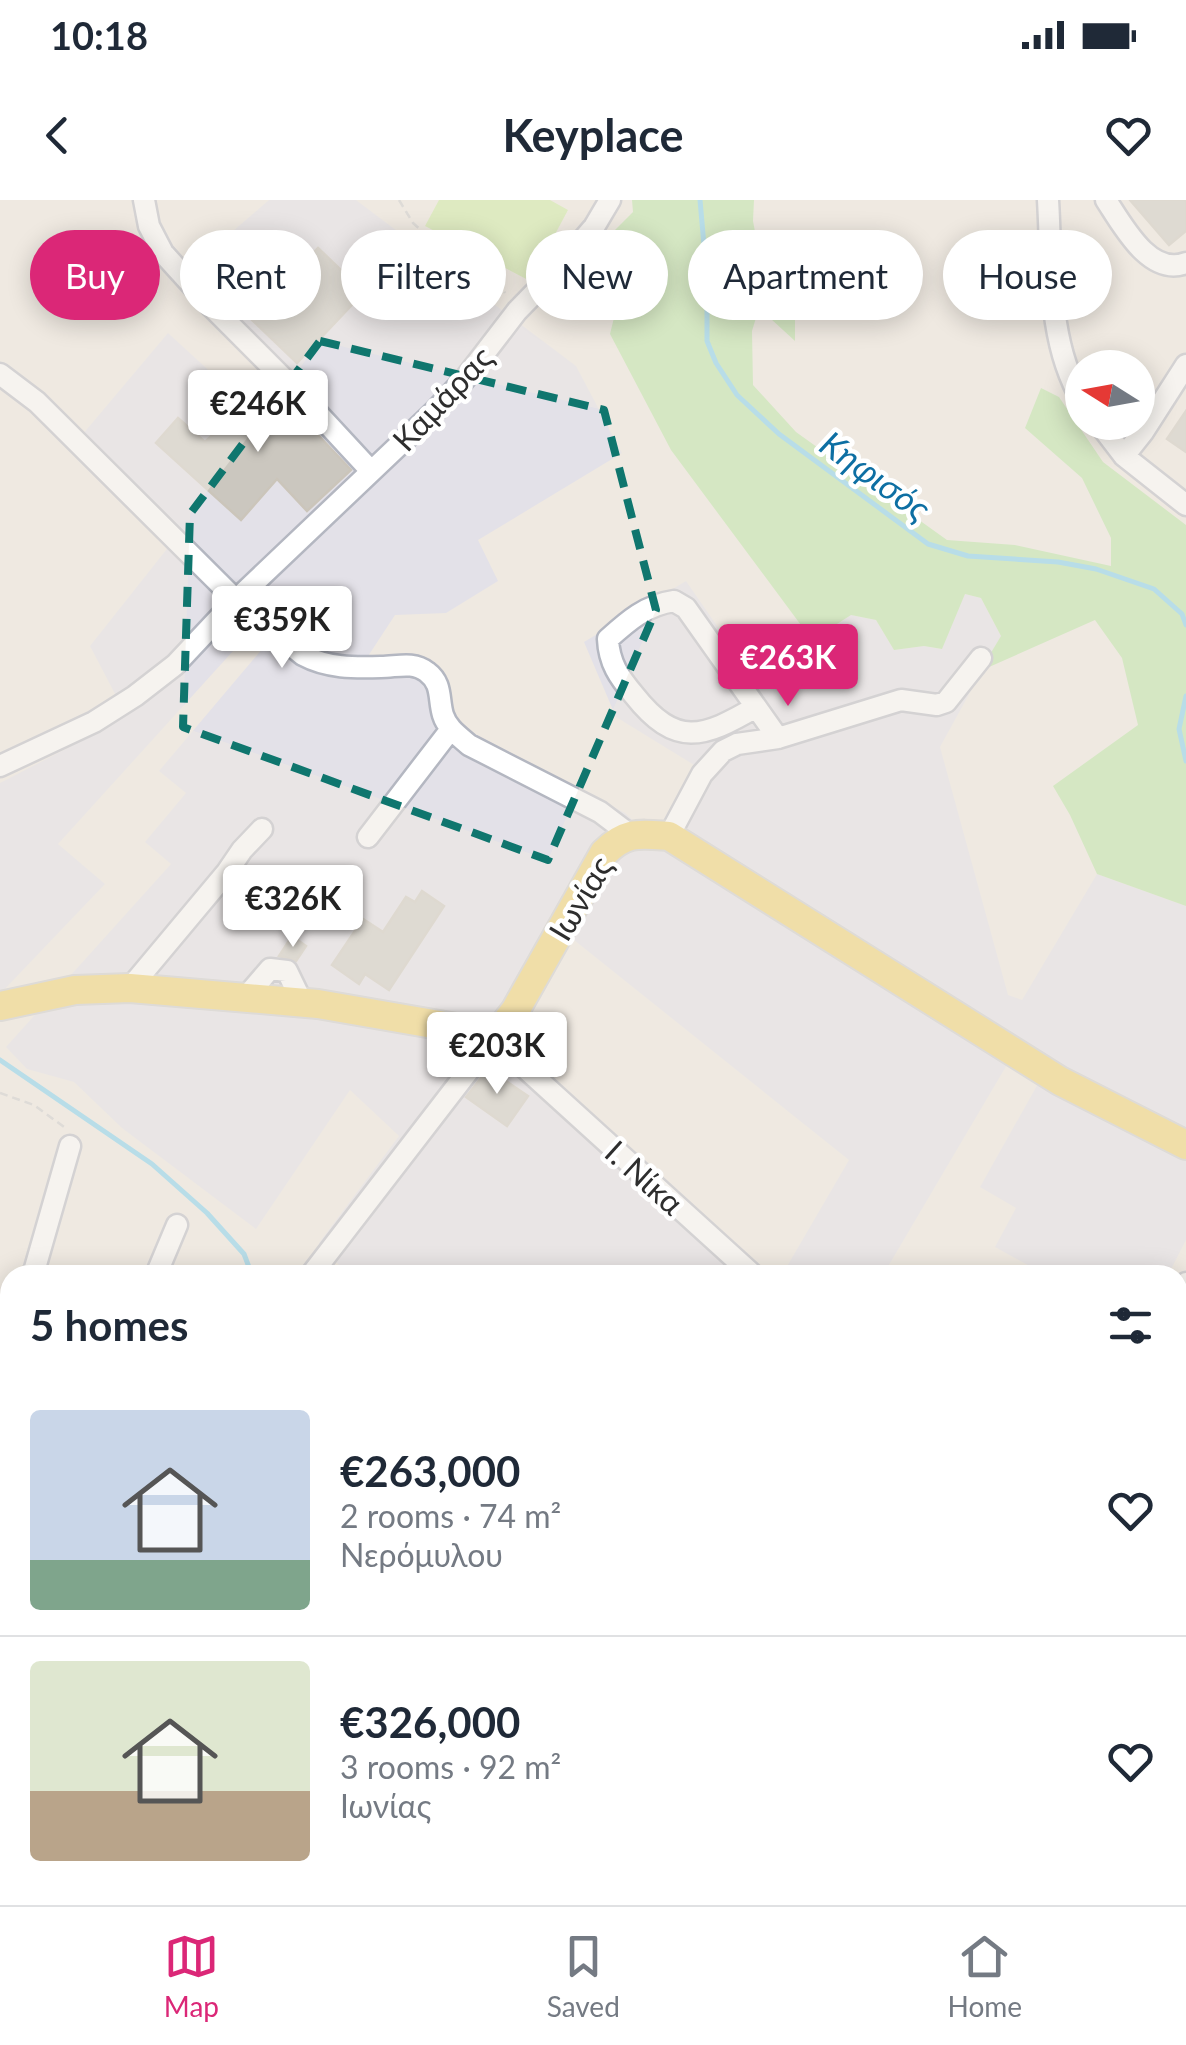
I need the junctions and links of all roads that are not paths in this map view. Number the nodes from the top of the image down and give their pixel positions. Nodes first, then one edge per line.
1 (144, 200) edge
2 (610, 200) edge
3 (1048, 200) edge
4 (1106, 200) edge
5 (1186, 263) edge
6 (1065, 357) edge
7 (1186, 365) edge
8 (0, 374) edge
9 (1112, 440) edge
10 (1124, 456) junction
11 (371, 471) junction
12 (1186, 505) edge
13 (236, 600) junction
14 (981, 658) dead end
15 (756, 707) junction
16 (451, 729) junction
17 (778, 738) junction
18 (0, 766) edge
19 (262, 829) dead end
20 (629, 834) junction
21 (669, 836) junction
22 (368, 837) dead end
23 (130, 988) junction
24 (0, 1006) edge
25 (493, 1039) junction
26 (1186, 1145) edge
27 (70, 1146) road end
28 (178, 1224) dead end
29 (36, 1265) edge
30 (160, 1265) edge
31 (319, 1265) edge
32 (742, 1265) edge

1 - 11 street
2 - 11 street, Καμάρας
3 - 6 street
4 - 5 street
7 - 10 street
8 - 13 street
9 - 10 street
10 - 12 street
11 - 13 street, Καμάρας
13 - 16 street
13 - 18 street, Καμάρας
14 - 17 street
15 - 15 street
15 - 17 street
16 - 20 street
16 - 22 street
17 - 21 street
19 - 23 street
20 - 21 main road, Ιωνίας
20 - 25 main road, Ιωνίας
21 - 26 main road, Ιωνίας
23 - 24 main road
23 - 25 main road
25 - 31 street
25 - 32 street, Ι. Νίκα
27 - 29 street
28 - 30 street

